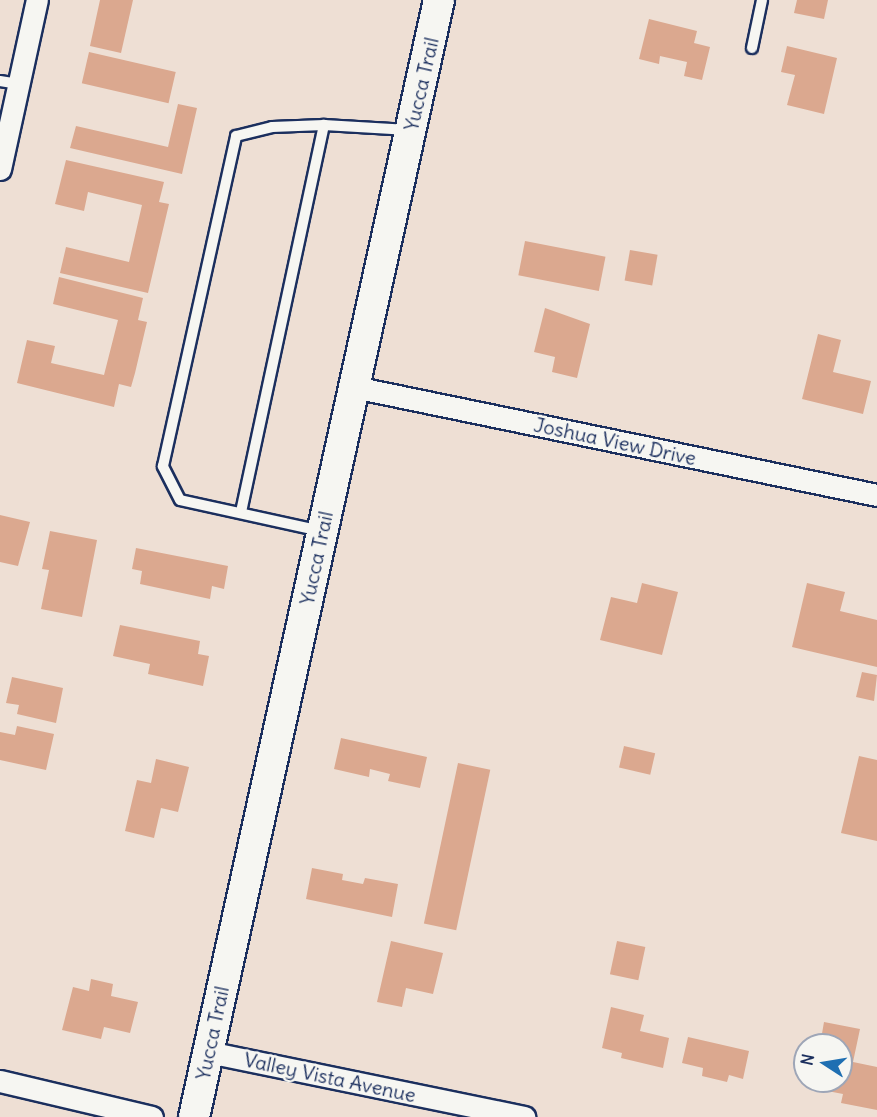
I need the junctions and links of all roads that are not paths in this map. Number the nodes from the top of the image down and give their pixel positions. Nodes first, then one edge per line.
1 (37, 0) edge
2 (439, 0) edge
3 (762, 0) edge
4 (752, 48) dead end
5 (9, 82) edge
6 (324, 125) junction
7 (410, 130) junction
8 (0, 169) edge
9 (354, 387) junction
10 (877, 495) edge
11 (241, 513) junction
12 (322, 531) junction
13 (208, 1052) junction
14 (0, 1081) edge
15 (152, 1117) edge
16 (194, 1117) edge
17 (524, 1117) edge

1 - 5 street
2 - 7 main road, Yucca Trail
3 - 4 lane
5 - 8 street
6 - 7 lane
6 - 11 lane
6 - 11 lane
7 - 9 main road, Yucca Trail
9 - 10 street, Joshua View Drive
9 - 12 main road, Yucca Trail
11 - 12 lane
12 - 13 main road, Yucca Trail
13 - 16 main road, Yucca Trail
13 - 17 street, Valley Vista Avenue
14 - 15 street

